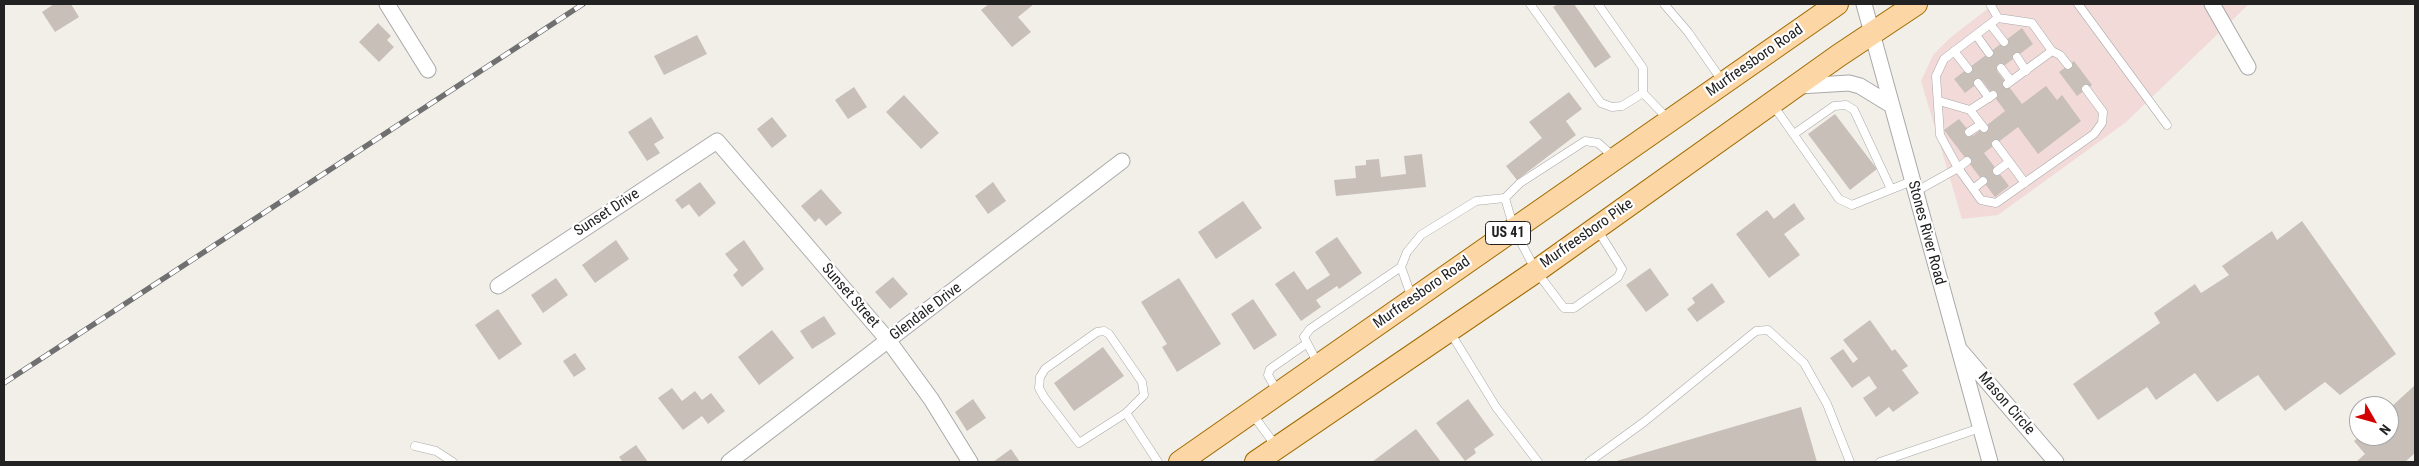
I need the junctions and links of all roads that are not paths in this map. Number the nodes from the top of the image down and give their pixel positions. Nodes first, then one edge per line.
1 (387, 4) edge
2 (1530, 4) edge
3 (1598, 4) edge
4 (1664, 4) edge
5 (1837, 4) edge
6 (1864, 4) edge
7 (1916, 4) edge
8 (1990, 4) edge
9 (2078, 4) edge
10 (2212, 4) edge
11 (1998, 18) junction
12 (1990, 24) junction
13 (1872, 34) junction
14 (1976, 35) junction
15 (2004, 42) dead end
16 (1954, 51) junction
17 (2052, 51) junction
18 (1989, 53) dead end
19 (2017, 57) dead end
20 (2068, 65) dead end
21 (2248, 67) dead end
22 (2001, 68) dead end
23 (1968, 69) dead end
24 (428, 70) dead end
25 (2026, 71) junction
26 (1723, 83) junction
27 (1978, 83) dead end
28 (1796, 86) junction
29 (2086, 89) dead end
30 (1643, 93) junction
31 (1938, 101) junction
32 (1772, 103) junction
33 (1891, 105) junction
34 (1970, 110) junction
35 (1670, 120) junction
36 (2167, 124) dead end
37 (1970, 132) dead end
38 (1794, 134) junction
39 (717, 141) joint
40 (1954, 144) dead end
41 (1996, 144) dead end
42 (1947, 149) junction
43 (1616, 158) junction
44 (1122, 161) dead end
45 (1968, 161) dead end
46 (2009, 162) junction
47 (1958, 168) junction
48 (1997, 171) dead end
49 (1983, 181) dead end
50 (2025, 183) junction
51 (1913, 187) junction
52 (1890, 189) junction
53 (1973, 189) junction
54 (1505, 198) junction
55 (1596, 228) junction
56 (1514, 229) junction
57 (1401, 267) junction
58 (1536, 271) junction
59 (498, 286) dead end
60 (1412, 300) junction
61 (1449, 330) junction
62 (888, 340) junction
63 (1306, 344) junction
64 (1956, 345) junction
65 (1318, 365) junction
66 (1278, 393) junction
67 (1250, 412) junction
68 (1126, 413) junction
69 (1980, 428) junction
70 (415, 446) dead end
71 (1277, 448) junction
72 (453, 462) edge
73 (729, 462) edge
74 (970, 462) edge
75 (1158, 462) edge
76 (1180, 462) edge
77 (1256, 462) edge
78 (1538, 462) edge
79 (1590, 462) edge
80 (1850, 462) edge
81 (1880, 462) edge
82 (1990, 462) edge
83 (2056, 462) edge

1 - 24 street
2 - 30 lane
3 - 30 lane
4 - 26 lane
5 - 26 main road, Murfreesboro Road / US 41
6 - 13 street, Stones River Road
7 - 13 main road, Murfreesboro Pike
8 - 11 lane
9 - 36 lane
10 - 21 street
11 - 12 lane
11 - 17 lane
12 - 14 lane
12 - 15 lane
13 - 28 main road, Murfreesboro Pike
13 - 33 street, Stones River Road
14 - 16 lane
14 - 18 lane
16 - 23 lane
16 - 31 lane
17 - 20 lane
17 - 25 lane
19 - 25 lane
22 - 25 lane
26 - 35 main road, Murfreesboro Road / US 41
27 - 34 lane
28 - 32 main road, Murfreesboro Pike
28 - 33 street
29 - 50 lane
30 - 35 lane
31 - 34 lane
31 - 42 lane
32 - 38 lane
32 - 55 main road, Murfreesboro Pike
33 - 51 street, Stones River Road
34 - 37 lane
35 - 43 main road, Murfreesboro Road / US 41
38 - 52 lane
38 - 52 lane
39 - 59 street, Sunset Drive
39 - 62 street, Sunset Street
40 - 42 lane
41 - 46 lane
42 - 47 lane
43 - 54 lane
43 - 56 main road, Murfreesboro Road / US 41
44 - 62 street, Glendale Drive
45 - 47 lane
46 - 48 lane
46 - 50 lane
47 - 51 lane
47 - 53 lane
49 - 53 lane
50 - 53 lane
51 - 52 lane
51 - 64 street, Stones River Road
54 - 56 lane
54 - 57 lane
55 - 58 main road, Murfreesboro Pike
55 - 58 lane
56 - 58 lane
56 - 60 main road, Murfreesboro Road / US 41
57 - 60 lane
57 - 63 lane
58 - 61 main road, Murfreesboro Pike
60 - 65 main road, Murfreesboro Road / US 41
61 - 71 main road, Murfreesboro Pike
61 - 78 lane
62 - 73 street, Glendale Drive
62 - 74 street, Sunset Street
63 - 65 lane
63 - 66 lane
64 - 69 street, Stones River Road
64 - 83 street, Mason Circle
65 - 66 main road, Murfreesboro Road / US 41
66 - 67 main road, Murfreesboro Road / US 41
67 - 71 lane
67 - 76 main road, Murfreesboro Road / US 41
68 - 68 lane
68 - 75 lane
69 - 81 lane
69 - 82 street, Stones River Road
70 - 72 lane
71 - 77 main road, Murfreesboro Pike
79 - 80 lane

